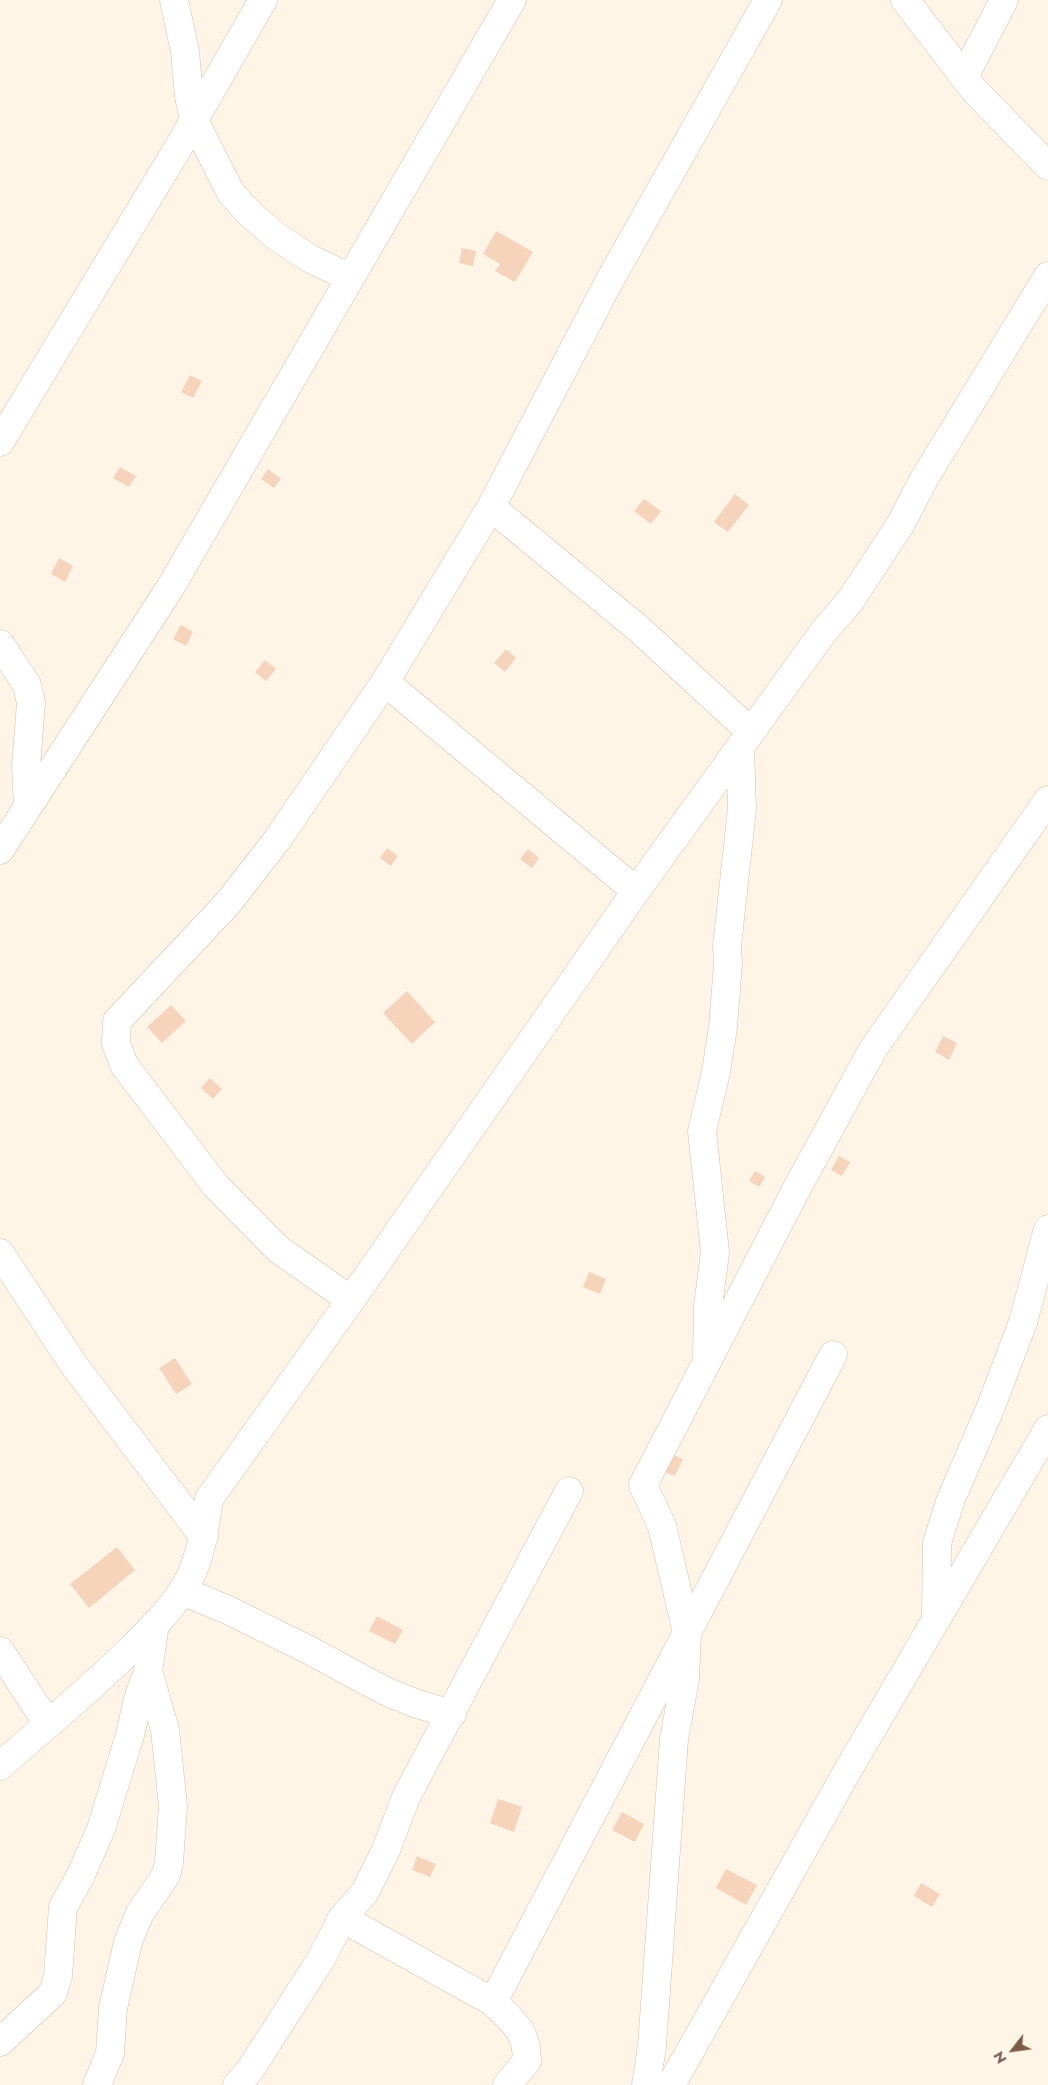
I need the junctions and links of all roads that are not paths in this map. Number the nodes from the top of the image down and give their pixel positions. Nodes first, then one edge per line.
1 (174, 0) edge
2 (263, 0) edge
3 (512, 0) edge
4 (768, 0) edge
5 (905, 0) edge
6 (1004, 0) edge
7 (964, 78) junction
8 (194, 120) junction
9 (1048, 166) edge
10 (1048, 276) edge
11 (350, 278) junction
12 (0, 442) edge
13 (491, 507) junction
14 (0, 644) edge
15 (385, 682) junction
16 (745, 739) junction
17 (1048, 800) edge
18 (28, 805) junction
19 (0, 850) edge
20 (636, 891) junction
21 (1048, 1229) edge
22 (0, 1252) edge
23 (351, 1300) junction
24 (834, 1356) dead end
25 (707, 1362) junction
26 (1048, 1429) edge
27 (569, 1491) dead end
28 (204, 1537) junction
29 (182, 1591) junction
30 (936, 1620) junction
31 (156, 1624) junction
32 (688, 1633) junction
33 (0, 1651) edge
34 (148, 1671) junction
35 (452, 1714) junction
36 (48, 1724) junction
37 (0, 1766) edge
38 (342, 1918) junction
39 (493, 2002) junction
40 (0, 2042) edge
41 (97, 2085) edge
42 (237, 2085) edge
43 (507, 2085) edge
44 (646, 2085) edge
45 (671, 2085) edge

1 - 8 street
2 - 8 street
3 - 11 street
4 - 13 street
5 - 7 street
6 - 7 street
7 - 9 street
8 - 11 street
8 - 12 street
10 - 16 street
11 - 18 street
13 - 15 street
13 - 16 street
14 - 18 street
15 - 20 street
15 - 23 street
16 - 20 street
16 - 25 street
17 - 25 street
18 - 19 street
20 - 23 street
21 - 30 street
22 - 28 street
23 - 28 street
24 - 32 street
25 - 32 street
26 - 30 street
27 - 35 street
28 - 29 street
29 - 31 street
29 - 35 street
30 - 45 street
31 - 34 street
31 - 36 street
32 - 39 street
32 - 44 street
33 - 36 street
34 - 40 street
34 - 41 street
35 - 38 street
36 - 37 street
38 - 39 street
38 - 42 street
39 - 43 street

